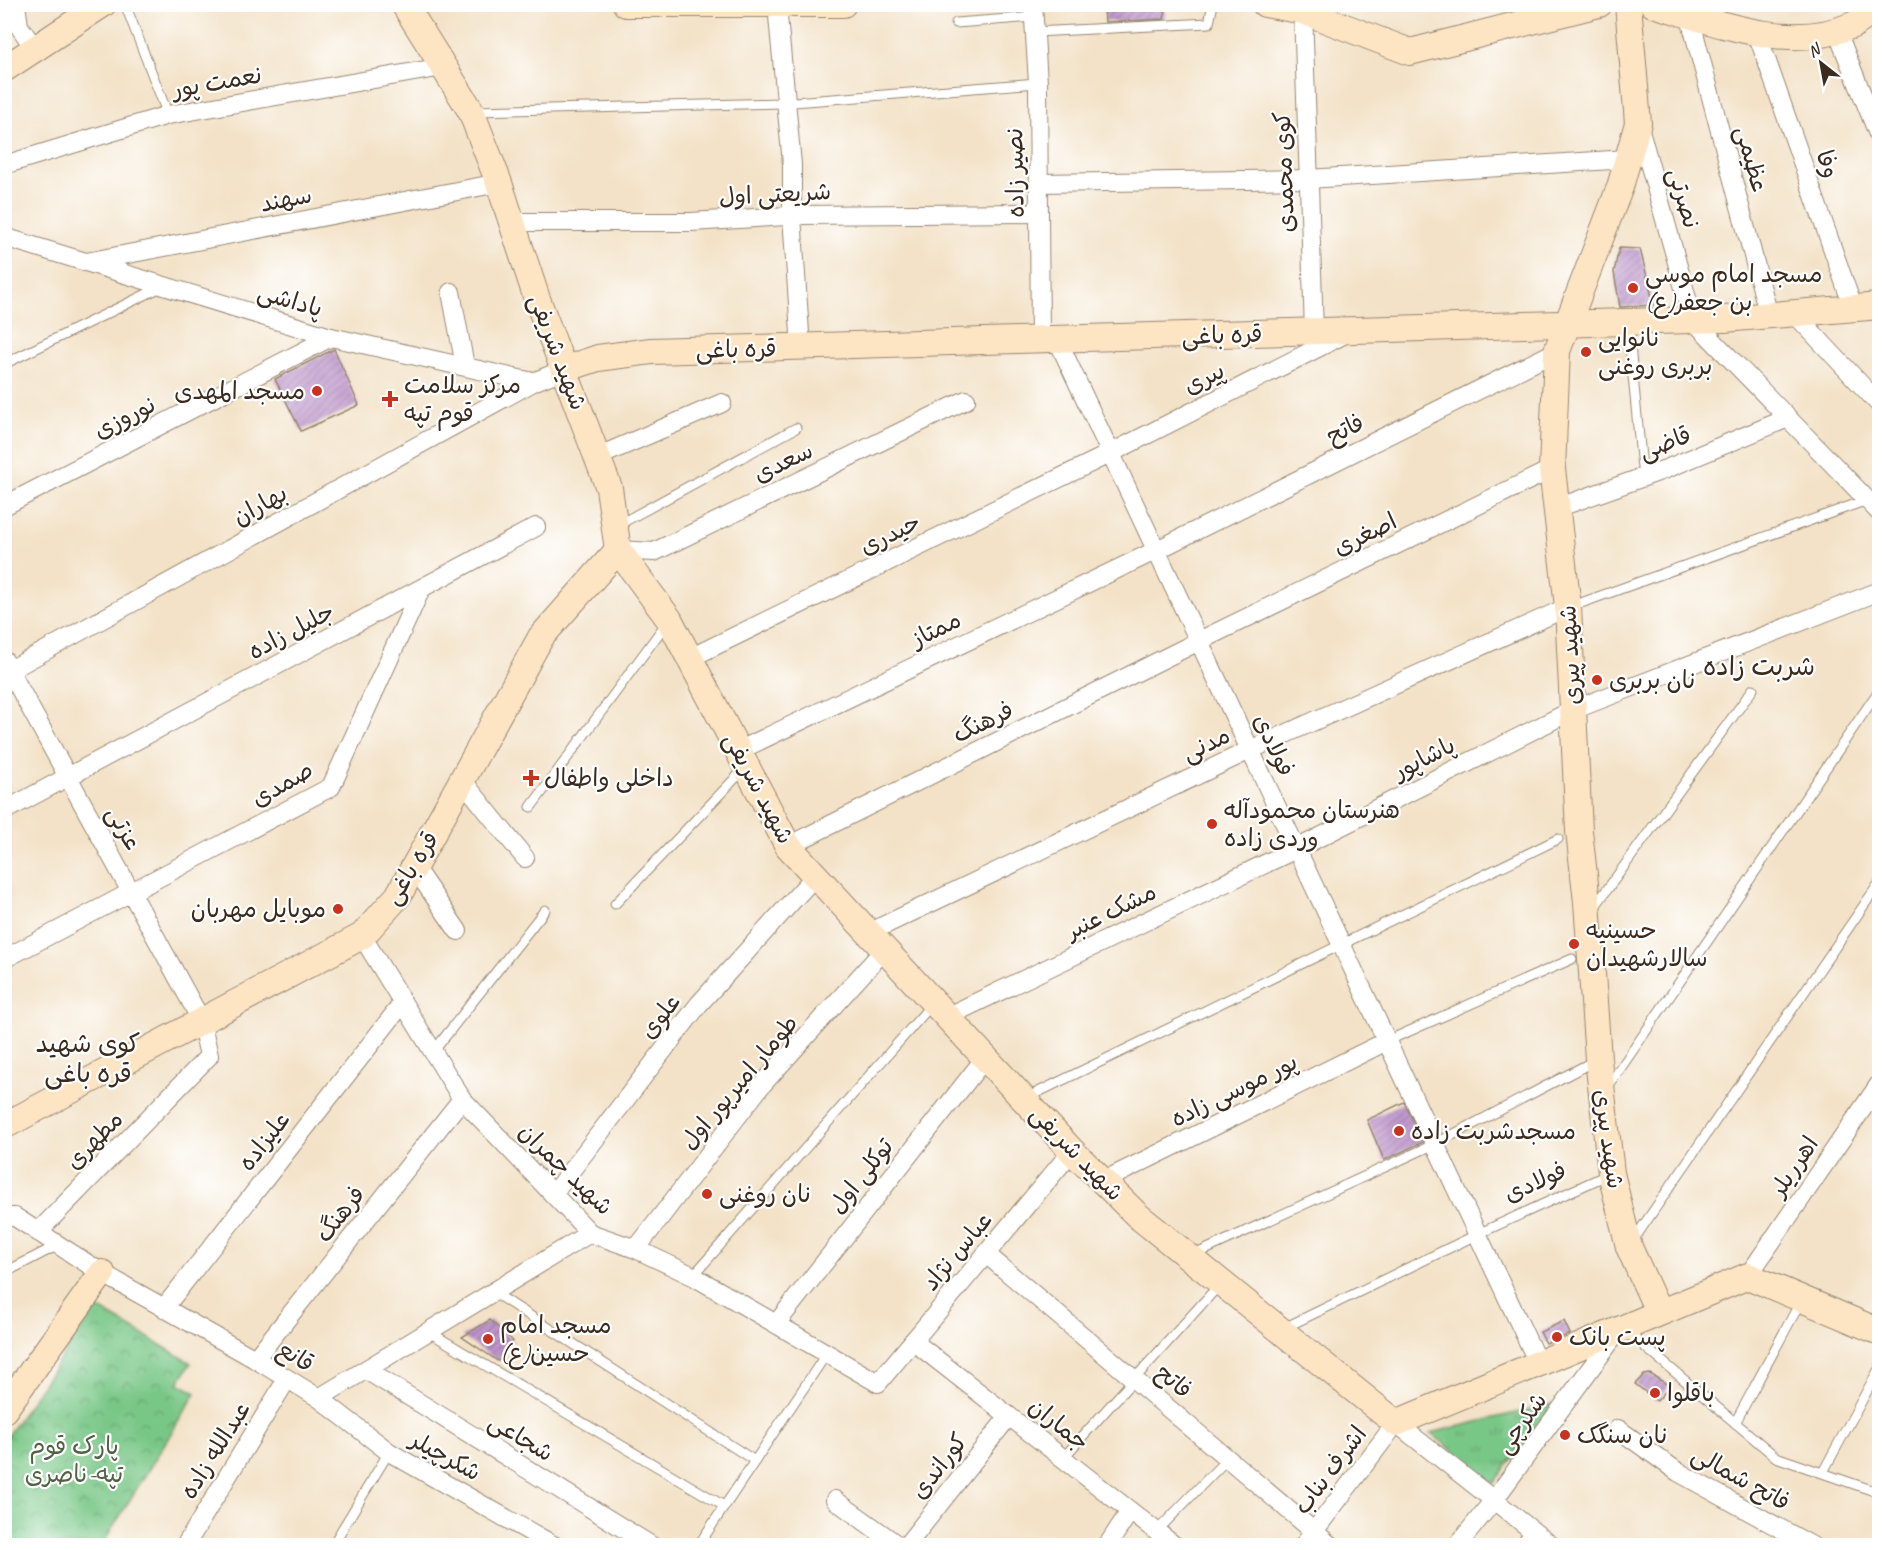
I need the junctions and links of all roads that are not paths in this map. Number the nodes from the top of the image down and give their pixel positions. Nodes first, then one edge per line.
1 (16, 4) edge
2 (103, 4) edge
3 (125, 4) edge
4 (404, 4) edge
5 (626, 4) edge
6 (843, 4) edge
7 (1213, 4) edge
8 (1265, 4) edge
9 (1599, 4) edge
10 (1628, 4) edge
11 (1653, 4) edge
12 (777, 6) edge
13 (1880, 6) edge
14 (1303, 11) junction
15 (1689, 14) junction
16 (1034, 18) edge
17 (956, 23) dead end
18 (1836, 29) junction
19 (1757, 33) junction
20 (35, 49) junction
21 (443, 67) junction
22 (4, 69) edge
23 (1038, 83) junction
24 (786, 102) junction
25 (471, 111) junction
26 (168, 114) junction
27 (1638, 123) junction
28 (1880, 139) edge
29 (1628, 159) junction
30 (4, 165) edge
31 (1308, 179) junction
32 (499, 183) junction
33 (1039, 183) junction
34 (1039, 213) junction
35 (792, 216) junction
36 (513, 222) junction
37 (9, 242) edge
38 (82, 262) junction
39 (161, 287) junction
40 (451, 292) dead end
41 (1880, 306) edge
42 (1854, 310) junction
43 (1794, 314) junction
44 (1769, 316) junction
45 (1694, 320) junction
46 (1628, 321) junction
47 (1570, 322) junction
48 (1352, 330) junction
49 (1314, 332) junction
50 (331, 337) junction
51 (1049, 341) junction
52 (801, 348) junction
53 (1557, 351) junction
54 (4, 364) edge
55 (465, 366) junction
56 (565, 369) junction
57 (533, 382) junction
58 (966, 400) dead end
59 (722, 403) dead end
60 (1880, 405) edge
61 (1788, 418) junction
62 (796, 428) dead end
63 (1111, 453) junction
64 (597, 457) junction
65 (1552, 469) junction
66 (1642, 478) junction
67 (1867, 500) junction
68 (4, 506) edge
69 (1557, 508) junction
70 (1880, 513) edge
71 (536, 527) dead end
72 (616, 539) junction
73 (1155, 550) junction
74 (421, 589) junction
75 (1880, 591) edge
76 (1568, 608) junction
77 (669, 619) junction
78 (1199, 641) junction
79 (690, 658) junction
80 (6, 668) edge
81 (1753, 688) dead end
82 (1880, 688) edge
83 (1573, 710) junction
84 (1250, 750) junction
85 (742, 759) junction
86 (68, 778) junction
87 (462, 780) junction
88 (531, 807) dead end
89 (4, 811) edge
90 (1558, 839) dead end
91 (788, 846) junction
92 (1296, 849) junction
93 (525, 858) dead end
94 (414, 867) junction
95 (815, 876) junction
96 (1880, 882) edge
97 (131, 892) junction
98 (615, 904) dead end
99 (545, 910) dead end
100 (1588, 916) junction
101 (458, 931) dead end
102 (362, 936) junction
103 (876, 942) junction
104 (1340, 944) junction
105 (1572, 958) dead end
106 (4, 959) edge
107 (402, 1004) junction
108 (939, 1010) junction
109 (201, 1020) junction
110 (1387, 1041) junction
111 (431, 1053) junction
112 (985, 1058) junction
113 (1598, 1059) junction
114 (1880, 1083) edge
115 (1602, 1095) junction
116 (462, 1099) junction
117 (1024, 1100) junction
118 (4, 1126) edge
119 (1437, 1143) junction
120 (1072, 1151) junction
121 (1611, 1173) junction
122 (1103, 1181) junction
123 (553, 1194) junction
124 (4, 1217) edge
125 (38, 1232) junction
126 (590, 1233) junction
127 (1478, 1234) junction
128 (58, 1245) junction
129 (1629, 1247) junction
130 (636, 1249) junction
131 (986, 1254) junction
132 (1190, 1257) junction
133 (4, 1273) edge
134 (102, 1273) junction
135 (693, 1276) junction
136 (1748, 1276) junction
137 (1221, 1282) junction
138 (493, 1292) junction
139 (1802, 1299) junction
140 (164, 1308) junction
141 (1658, 1311) junction
142 (776, 1324) junction
143 (1622, 1327) junction
144 (1280, 1330) junction
145 (429, 1332) junction
146 (1880, 1332) edge
147 (913, 1341) junction
148 (827, 1353) junction
149 (255, 1359) junction
150 (1538, 1363) junction
151 (1880, 1367) edge
152 (366, 1370) junction
153 (287, 1379) junction
154 (1134, 1379) junction
155 (878, 1383) joint
156 (320, 1398) junction
157 (4, 1410) edge
158 (1009, 1416) junction
159 (1396, 1423) junction
160 (1735, 1423) junction
161 (1618, 1429) dead end
162 (389, 1452) junction
163 (1063, 1458) junction
164 (1228, 1458) junction
165 (755, 1461) junction
166 (1823, 1472) junction
167 (1880, 1492) edge
168 (835, 1500) dead end
169 (1494, 1500) junction
170 (724, 1506) junction
171 (1130, 1510) junction
172 (1531, 1529) junction
173 (1157, 1531) junction
174 (1309, 1538) edge
175 (184, 1545) edge
176 (332, 1545) edge
177 (555, 1545) edge
178 (652, 1545) edge
179 (698, 1545) edge
180 (899, 1545) edge
181 (906, 1545) edge
182 (1107, 1545) edge
183 (1175, 1545) edge
184 (1331, 1545) edge
185 (1457, 1545) edge
186 (1519, 1545) edge
187 (1552, 1545) edge
188 (1812, 1545) edge

1 - 20 street
2 - 20 street
3 - 26 lane
4 - 21 street, شهید شریفى
5 - 12 street
6 - 12 street
7 - 16 lane
8 - 14 street
9 - 14 street
10 - 27 street, شهید پیری
11 - 15 street
12 - 24 street
13 - 18 street
14 - 31 street, کوی محمدی
15 - 19 street
15 - 44 street, عظیمی
16 - 17 lane
16 - 23 street, نصیر زاده
18 - 19 street
18 - 28 street
19 - 42 street, وفا
20 - 22 street
21 - 25 street, شهید شریفى
21 - 26 street, نعمت پور
23 - 24 lane
23 - 33 street, نصیر زاده
24 - 25 lane
24 - 35 street
25 - 32 street, شهید شریفى
26 - 30 street, نعمت پور
27 - 29 street, شهید پیری
27 - 45 street, نصرتی
29 - 31 street
29 - 47 street, شهید پیری
31 - 33 street
31 - 49 street, کوی محمدی
32 - 36 street, شهید شریفى
32 - 38 street, سهند
33 - 34 street, نصیر زاده
34 - 35 street, شریعتی اول
34 - 51 street, نصیر زاده
35 - 36 street, شریعتی اول
35 - 52 street
36 - 56 street, شهید شریفى
37 - 38 street, پاداشی
38 - 39 street, پاداشی
39 - 50 street, پاداشی
39 - 54 lane
40 - 55 street
41 - 42 street, قره باغی
42 - 43 street, قره باغی
43 - 44 street, قره باغی
43 - 60 street
44 - 45 street, قره باغی
45 - 46 street, قره باغی
45 - 61 street
46 - 47 street, قره باغی
46 - 66 lane
47 - 48 street, قره باغی
47 - 53 street, شهید پیری
48 - 49 street, قره باغی
48 - 63 street, پیری
49 - 51 street, قره باغی
50 - 55 street, پاداشی
50 - 68 street, نوروزی
51 - 52 street, قره باغی
51 - 63 street, فولادی
52 - 56 street, قره باغی
53 - 65 street, شهید پیری
53 - 73 street, فاتح
55 - 57 street, پاداشی
56 - 57 street
56 - 64 street, شهید شریفى
57 - 80 street, بهاران
58 - 72 street, سعدی
59 - 64 street
61 - 66 street, قاضی
61 - 67 street
62 - 72 lane
63 - 73 street, فولادی
63 - 79 street, حیدری
64 - 72 street, شهید شریفى
65 - 69 street, شهید پیری
65 - 78 street, اصغری
66 - 69 street, قاضی
67 - 70 street
67 - 76 lane
69 - 76 street, شهید پیری
71 - 74 street, جلیل زاده
72 - 77 street, شهید شریفى
72 - 87 street, قره باغی
73 - 78 street, فولادی
73 - 85 street, ممتاز
74 - 86 street, جلیل زاده
74 - 97 street, صمدی
75 - 83 street, پاشاپور
76 - 83 street, شهید پیری
76 - 84 street, مدنی
77 - 79 street, شهید شریفى
77 - 88 lane
78 - 84 street, فولادی
78 - 91 street, فرهنگ
79 - 85 street, شهید شریفى
80 - 86 street, عزتی
81 - 100 lane
82 - 115 lane
83 - 92 street, پاشاپور
83 - 100 street, شهید پیری
84 - 92 street, فولادی
84 - 103 street, مدنی
85 - 91 street, شهید شریفى
85 - 98 lane
86 - 89 street, جلیل زاده
86 - 97 street, عزتی
87 - 93 street
87 - 94 street, قره باغی
90 - 104 lane
91 - 95 street, شهید شریفى
92 - 104 street, فولادی
92 - 108 street, مشک عنبر
94 - 101 street
94 - 102 street, قره باغی
95 - 103 street, شهید شریفى
95 - 123 street, علوی
96 - 129 lane
97 - 106 street, صمدی
97 - 109 street, عزتی
99 - 111 lane
100 - 113 street, شهید پیری
102 - 107 street, شهید چمران
102 - 109 street, قره باغی
103 - 108 street, شهید شریفى
103 - 130 street, طومار امیرپور اول
104 - 110 street, فولادی
104 - 117 lane
105 - 110 lane
107 - 111 street, شهید چمران
107 - 140 street, علیزاده
108 - 112 street, شهید شریفى
108 - 135 lane
109 - 118 street, قره باغی
109 - 125 street, مطهری
110 - 119 street, فولادی
110 - 122 street, پور موسی زاده
111 - 116 street, شهید چمران
112 - 117 street, شهید شریفى
112 - 142 street, توکلی اول
113 - 115 street, شهید پیری
113 - 119 lane
114 - 136 street, اهرریلر
115 - 121 street, شهید پیری
116 - 123 street, شهید چمران
116 - 149 street, فرهنگ
117 - 120 street, شهید شریفى
119 - 127 street, فولادی
119 - 132 lane
120 - 122 street, شهید شریفى
120 - 131 street, عباس نژاد
121 - 127 lane, فولادی
121 - 129 street, شهید پیری
122 - 132 street, شهید شریفى
123 - 126 street, شهید چمران
124 - 125 street, قانع
125 - 128 street, قانع
126 - 130 street, شهید چمران
126 - 138 street, قانع
127 - 144 lane
127 - 150 street, فولادی
128 - 133 lane
128 - 134 street, قانع
129 - 141 street, شهید پیری
130 - 135 street, شهید چمران
131 - 147 street, عباس نژاد
131 - 154 street, فاتح
132 - 137 street, شهید شریفى
134 - 140 street, قانع
134 - 157 street
135 - 142 street, شهید چمران
136 - 139 street
136 - 141 street
137 - 144 street, شهید شریفى
137 - 154 lane
138 - 145 street, قانع
138 - 165 lane
139 - 146 street
139 - 160 lane
140 - 149 street, قانع
141 - 143 street
142 - 148 street, شهید چمران
143 - 150 street
143 - 160 lane
143 - 169 street, شکرچی
144 - 159 street, شهید شریفى
145 - 152 street, قانع
145 - 170 lane
147 - 155 street, عباس نژاد
147 - 158 street, جماران
148 - 155 street, شهید چمران
148 - 165 lane
149 - 153 street, قانع
150 - 159 street
151 - 166 lane
152 - 156 street, قانع
152 - 178 street, شجاعی
153 - 156 street, قانع
153 - 175 street, عبدالله زاده
154 - 163 lane
154 - 164 street, فاتح
156 - 162 street, شکرچیلر
158 - 163 street, جماران
158 - 181 street, کوراندی
159 - 169 street
159 - 174 street, اشرف بناب
160 - 166 lane
161 - 188 street, فاتح شمالی
162 - 176 lane
162 - 177 street, شکرچیلر
163 - 171 street, جماران
164 - 173 lane
164 - 174 street, فاتح
165 - 170 lane
166 - 167 lane
168 - 180 street
169 - 172 street
169 - 185 street, شکرچی
170 - 179 lane
171 - 173 street, جماران
171 - 182 street
172 - 186 lane
172 - 187 street
173 - 183 street, جماران
174 - 184 street, فاتح

